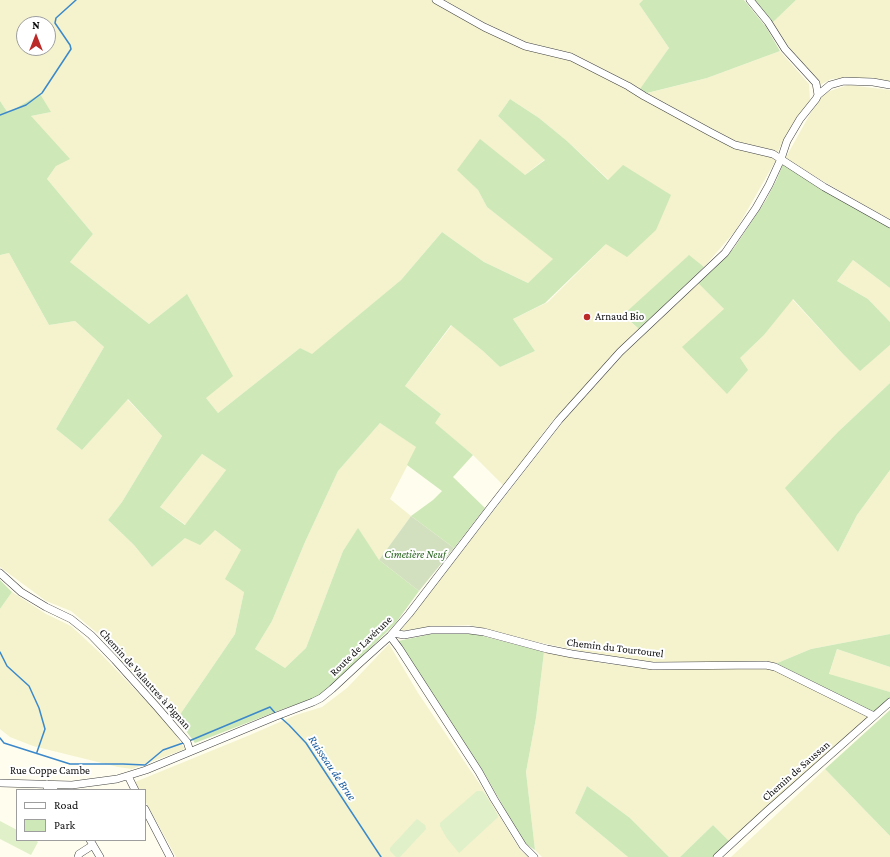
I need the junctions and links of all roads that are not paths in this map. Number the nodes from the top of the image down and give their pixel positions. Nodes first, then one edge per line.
1 (436, 0) edge
2 (750, 0) edge
3 (890, 85) edge
4 (818, 94) junction
5 (781, 159) junction
6 (890, 224) edge
7 (0, 573) edge
8 (392, 634) junction
9 (890, 702) edge
10 (874, 716) junction
11 (190, 751) junction
12 (146, 770) joint
13 (128, 776) junction
14 (0, 782) edge
15 (47, 784) junction
16 (50, 789) edge
17 (134, 789) edge
18 (146, 810) edge
19 (91, 842) edge
20 (78, 857) edge
21 (100, 857) edge
22 (170, 857) edge
23 (534, 857) edge
24 (717, 857) edge

1 - 5 street
2 - 4 street
3 - 4 street
4 - 5 street, Route de Lavérune
5 - 6 street
5 - 8 street, Route de Lavérune
7 - 11 street, Chemin de Valautres à Pignan
8 - 10 street, Chemin du Tourtourel
8 - 11 street, Route de Lavérune
8 - 23 street
9 - 10 street, Chemin de Saussan
10 - 24 street, Chemin de Saussan
11 - 12 street, Route de Lavérune
12 - 13 street, Rue Coppe Cambe
13 - 15 street, Rue Coppe Cambe
13 - 17 street
14 - 15 street, Rue Coppe Cambe
15 - 16 street
18 - 22 street
19 - 20 street
19 - 21 street

